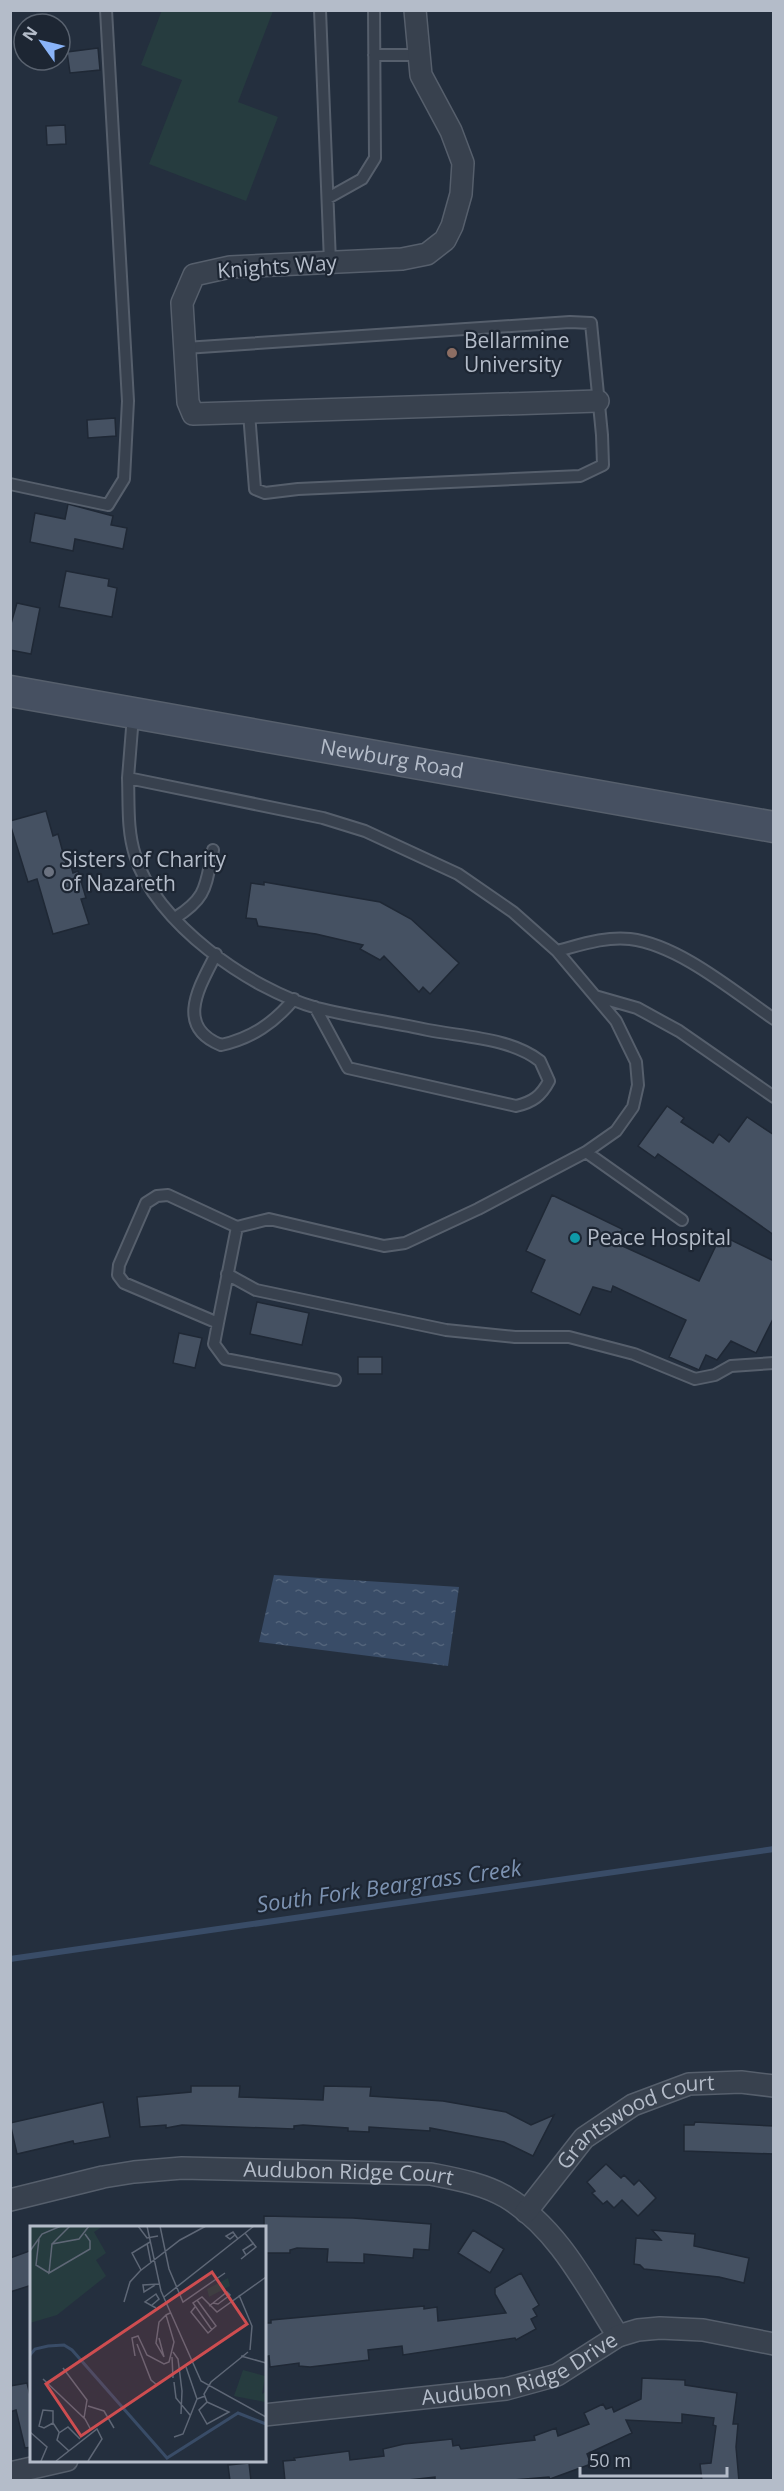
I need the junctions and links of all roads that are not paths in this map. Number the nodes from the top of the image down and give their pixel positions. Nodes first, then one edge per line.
1 (106, 10) edge
2 (320, 10) edge
3 (374, 10) edge
4 (415, 10) edge
5 (374, 55) junction
6 (417, 55) junction
7 (327, 198) junction
8 (330, 262) junction
9 (185, 348) junction
10 (598, 401) junction
11 (249, 413) junction
12 (10, 484) edge
13 (10, 691) edge
14 (133, 713) junction
15 (128, 778) junction
16 (774, 827) edge
17 (213, 850) dead end
18 (175, 918) junction
19 (557, 951) junction
20 (216, 954) junction
21 (595, 996) junction
22 (294, 999) junction
23 (315, 1008) junction
24 (774, 1019) edge
25 (774, 1097) edge
26 (585, 1152) junction
27 (682, 1220) dead end
28 (237, 1227) junction
29 (227, 1274) junction
30 (218, 1323) junction
31 (774, 1363) edge
32 (335, 1380) dead end
33 (774, 2086) edge
34 (10, 2200) edge
35 (526, 2212) junction
36 (618, 2336) junction
37 (774, 2344) edge
38 (266, 2415) edge
39 (63, 2461) edge
40 (10, 2473) edge

1 - 12 lane
2 - 7 lane
3 - 5 lane
4 - 6 street, Knights Way
5 - 6 lane
5 - 7 lane
6 - 8 street, Knights Way
7 - 8 lane
8 - 9 street, Knights Way
9 - 10 lane
9 - 11 street, Knights Way
10 - 11 street, Knights Way
10 - 11 lane
13 - 14 main road, Newburg Road
14 - 15 lane
14 - 16 main road, Newburg Road
15 - 18 lane
15 - 19 lane
17 - 18 lane
18 - 20 lane
19 - 21 lane
19 - 24 lane
20 - 22 lane
20 - 22 lane
21 - 25 lane
21 - 26 lane
22 - 23 lane
23 - 23 lane
26 - 27 lane
26 - 28 lane
28 - 29 lane
28 - 30 lane
29 - 30 lane
29 - 31 lane
30 - 32 lane
33 - 35 street, Grantswood Court
34 - 35 street, Audubon Ridge Court
35 - 36 street, Audubon Ridge Court
36 - 37 street, Audubon Ridge Drive
36 - 38 street, Audubon Ridge Drive
39 - 40 street

